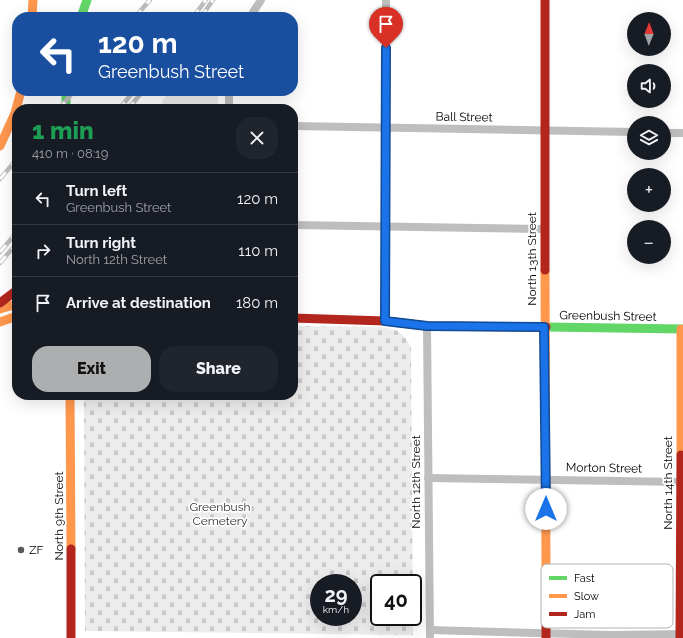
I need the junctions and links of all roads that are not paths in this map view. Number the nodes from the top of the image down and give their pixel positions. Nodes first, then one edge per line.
1 (33, 0) edge
2 (87, 0) edge
3 (261, 0) edge
4 (386, 0) edge
5 (545, 0) edge
6 (32, 12) edge
7 (83, 12) edge
8 (253, 12) edge
9 (12, 120) edge
10 (298, 126) edge
11 (387, 128) junction
12 (545, 130) junction
13 (627, 132) edge
14 (671, 133) edge
15 (683, 133) edge
16 (0, 146) edge
17 (298, 225) edge
18 (386, 227) junction
19 (545, 229) junction
20 (12, 294) edge
21 (0, 303) edge
22 (12, 305) edge
23 (0, 309) edge
24 (12, 318) edge
25 (298, 318) edge
26 (385, 321) junction
27 (0, 322) edge
28 (427, 326) junction
29 (544, 327) junction
30 (682, 329) edge
31 (70, 400) edge
32 (428, 478) junction
33 (546, 479) junction
34 (682, 482) edge
35 (546, 564) edge
36 (430, 634) edge
37 (681, 635) edge
38 (546, 636) edge
39 (70, 638) edge

1 - 6 street
2 - 7 street
3 - 8 street
4 - 11 street
5 - 12 street, North 13th Street
9 - 16 street
10 - 11 street, Ball Street
11 - 12 street, Ball Street
11 - 18 street
12 - 13 street, Ball Street
12 - 19 street, North 13th Street
14 - 15 street
17 - 18 street
18 - 19 street
18 - 26 street
19 - 29 street, North 13th Street
20 - 21 street
22 - 23 street
24 - 27 street
25 - 26 street, Greenbush Street
26 - 28 street, Greenbush Street
28 - 29 street, Greenbush Street
28 - 32 street, North 12th Street
29 - 30 street, Greenbush Street
29 - 33 street, North 13th Street
30 - 34 street, North 14th Street
31 - 39 street, North 9th Street
32 - 33 street, Morton Street
32 - 36 street, North 12th Street
33 - 34 street, Morton Street
33 - 35 street, North 13th Street
34 - 37 street, North 14th Street
36 - 38 street
37 - 38 street

